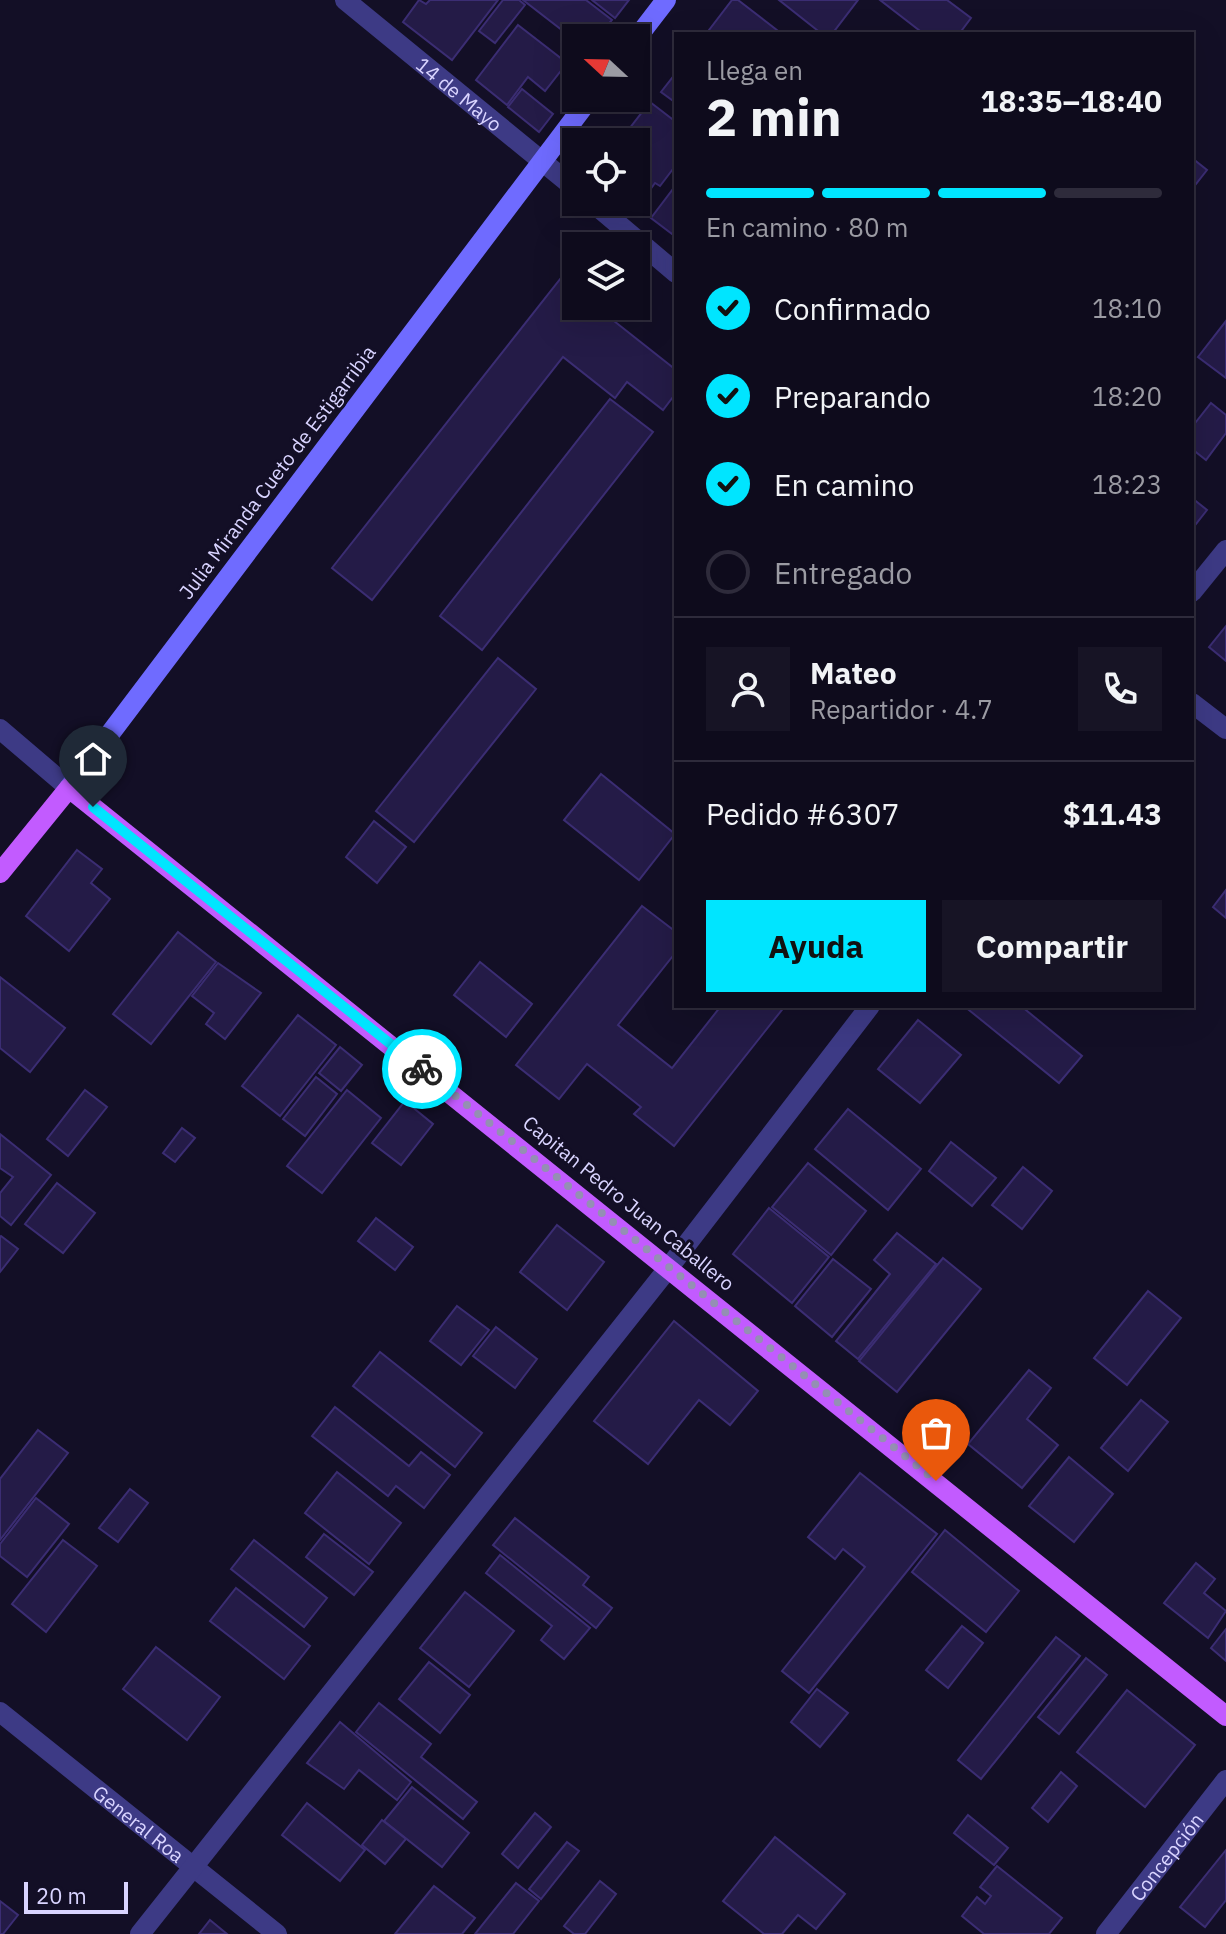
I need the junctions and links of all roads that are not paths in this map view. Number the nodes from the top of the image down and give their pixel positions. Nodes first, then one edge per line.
1 (345, 0) edge
2 (666, 0) edge
3 (648, 24) edge
4 (579, 112) edge
5 (542, 160) junction
6 (562, 177) edge
7 (609, 216) edge
8 (674, 271) edge
9 (1226, 550) edge
10 (1194, 590) edge
11 (1194, 705) edge
12 (0, 729) edge
13 (1226, 729) edge
14 (69, 788) junction
15 (0, 873) edge
16 (868, 1008) edge
17 (670, 1266) junction
18 (0, 1712) edge
19 (1226, 1716) edge
20 (1226, 1780) edge
21 (193, 1868) junction
22 (140, 1934) edge
23 (277, 1934) edge
24 (1106, 1934) edge

1 - 5 street, 14 de Mayo
2 - 3 main road
4 - 5 main road, Julia Miranda Cueto de Estigarribia
5 - 6 street, 14 de Mayo
5 - 14 main road, Julia Miranda Cueto de Estigarribia
7 - 8 street
9 - 10 street
11 - 13 street
12 - 14 street, Capitan Pedro Juan Caballero
14 - 15 main road, Julia Miranda Cueto de Estigarribia
14 - 17 main road, Capitan Pedro Juan Caballero
16 - 17 street
17 - 19 main road, Capitan Pedro Juan Caballero
17 - 21 street
18 - 21 street, General Roa
20 - 24 street, Concepción
21 - 22 street
21 - 23 street, General Roa

